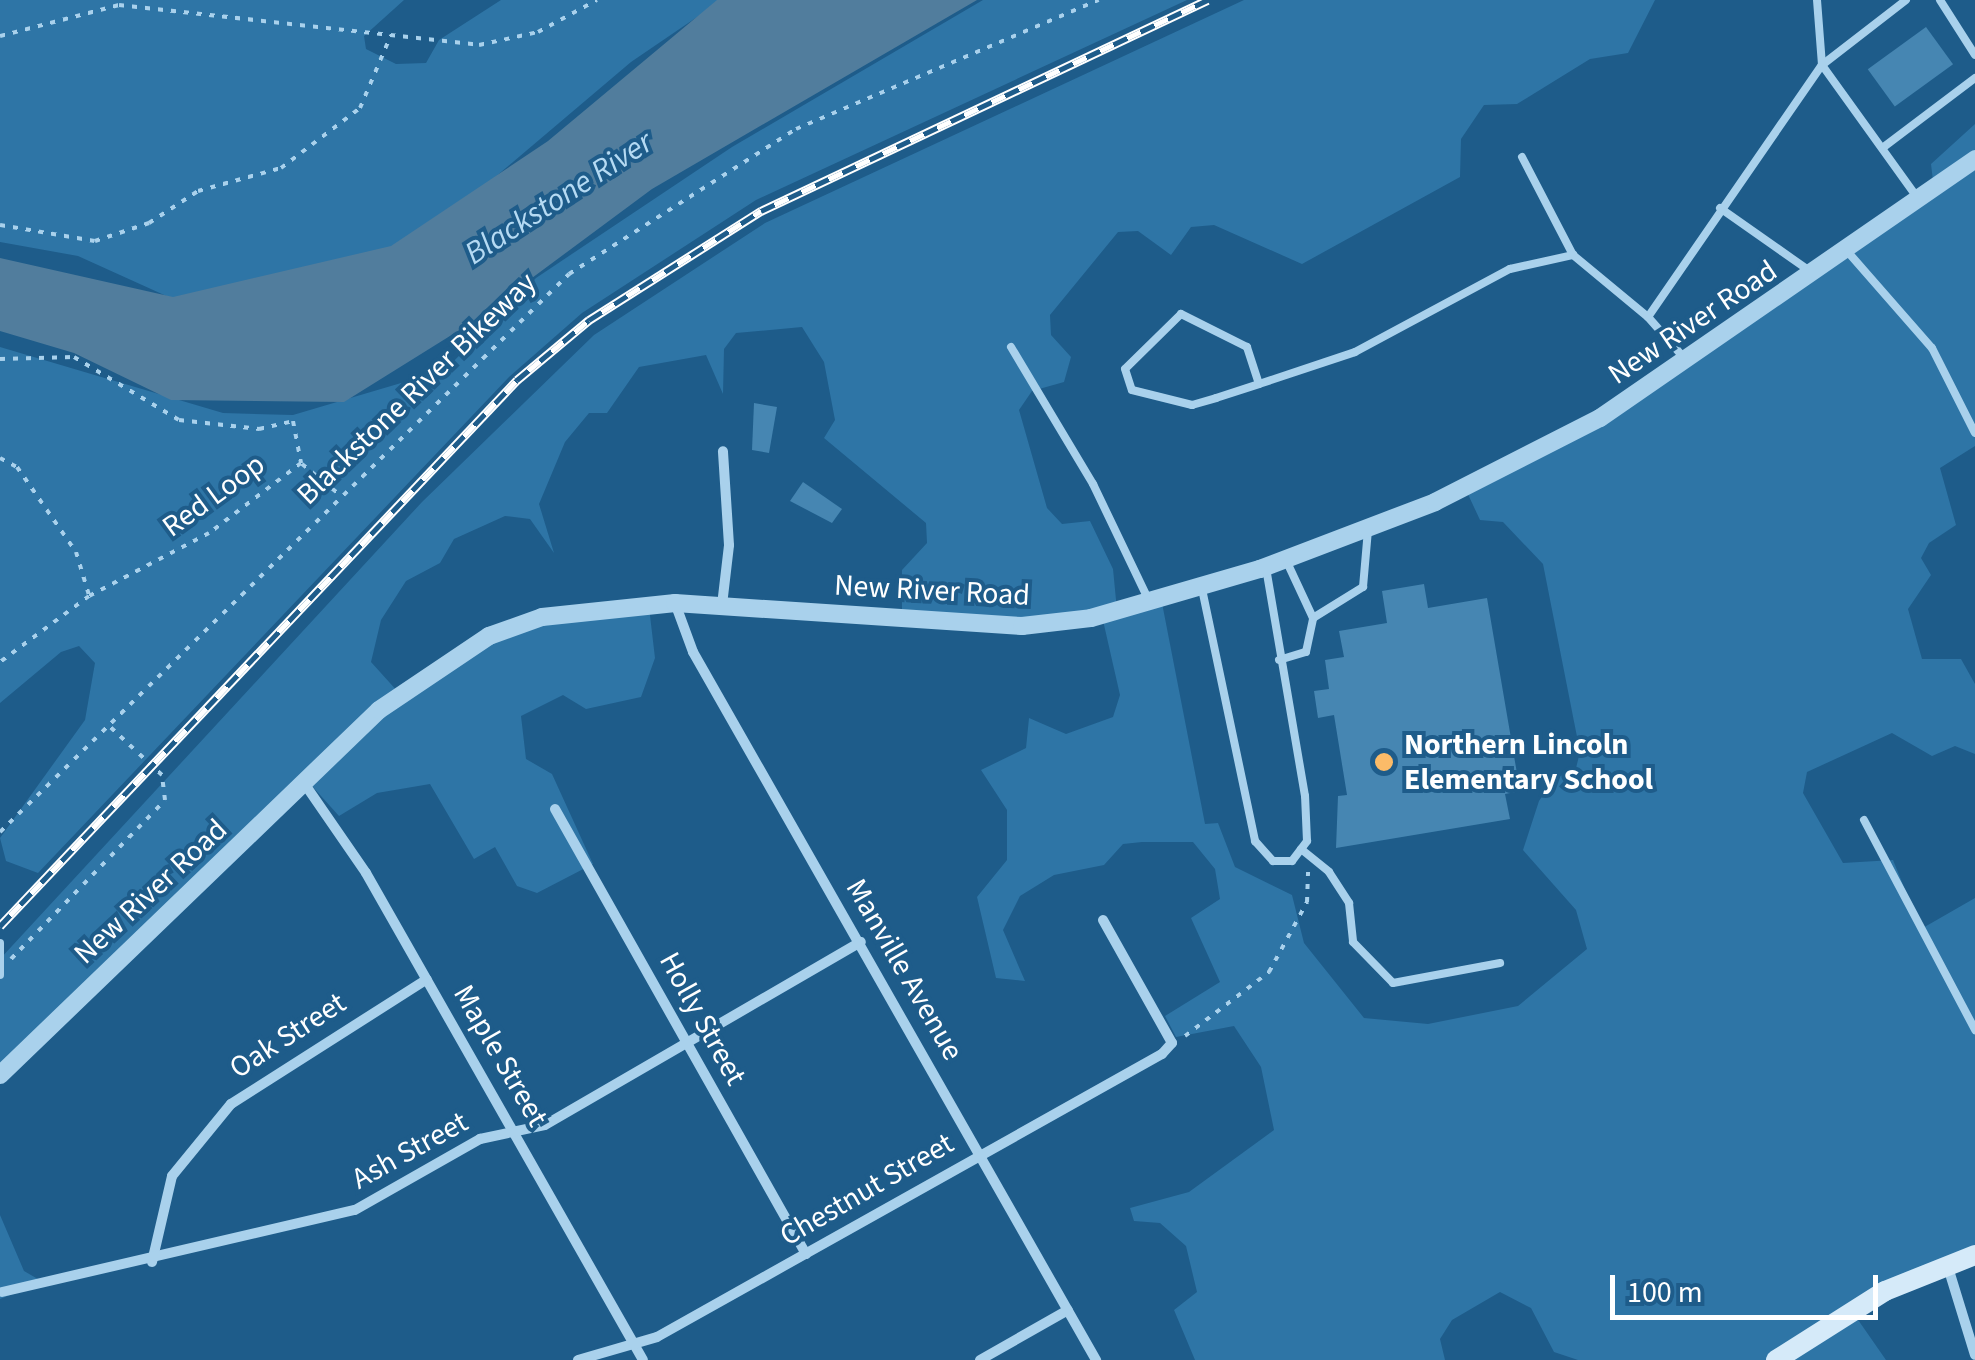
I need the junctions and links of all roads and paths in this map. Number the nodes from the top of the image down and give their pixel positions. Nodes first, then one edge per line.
1 (596, 0) edge
2 (1099, 0) edge
3 (1817, 0) edge
4 (1906, 0) edge
5 (1940, 0) edge
6 (391, 34) junction
7 (0, 36) edge
8 (1975, 54) edge
9 (1822, 65) junction
10 (1975, 78) edge
11 (1885, 146) junction
12 (1522, 157) dead end
13 (1975, 159) edge
14 (1920, 200) junction
15 (1720, 208) junction
16 (0, 226) edge
17 (1847, 251) junction
18 (1573, 254) junction
19 (1814, 274) junction
20 (1648, 318) junction
21 (1011, 347) dead end
22 (0, 359) edge
23 (1688, 362) junction
24 (1259, 384) junction
25 (1975, 433) edge
26 (723, 451) dead end
27 (0, 458) edge
28 (301, 463) junction
29 (340, 495) junction
30 (1368, 530) junction
31 (1286, 560) junction
32 (1266, 567) junction
33 (1202, 588) junction
34 (89, 596) junction
35 (675, 603) junction
36 (1149, 603) junction
37 (722, 605) junction
38 (1313, 618) junction
39 (1279, 660) junction
40 (0, 662) edge
41 (109, 726) junction
42 (304, 783) junction
43 (554, 809) dead end
44 (1864, 820) dead end
45 (0, 832) edge
46 (1301, 849) junction
47 (1103, 920) dead end
48 (861, 942) junction
49 (0, 943) edge
50 (1500, 964) dead end
51 (2, 971) edge
52 (427, 979) junction
53 (1975, 1030) edge
54 (687, 1042) junction
55 (1172, 1043) junction
56 (0, 1075) edge
57 (514, 1132) junction
58 (980, 1154) junction
59 (806, 1254) junction
60 (1975, 1256) edge
61 (152, 1262) junction
62 (1947, 1263) junction
63 (2, 1292) edge
64 (1068, 1310) junction
65 (636, 1347) junction
66 (1975, 1355) edge
67 (578, 1360) edge
68 (643, 1360) edge
69 (980, 1360) edge
70 (1096, 1360) edge
71 (1776, 1360) edge

1 - 6 path
2 - 29 path, Blackstone River Bikeway
3 - 9 lane
4 - 9 lane
5 - 8 lane
6 - 7 path
6 - 16 path
9 - 11 lane
9 - 15 lane
10 - 11 lane
11 - 14 lane
12 - 18 lane
13 - 14 street, New River Road
14 - 17 street, New River Road
15 - 19 lane
15 - 20 lane
17 - 19 street, New River Road
17 - 25 lane
18 - 20 lane
18 - 24 lane
19 - 23 street, New River Road
20 - 23 lane
21 - 36 lane
22 - 28 path, Red Loop
23 - 30 street, New River Road
24 - 24 lane
26 - 37 street
27 - 34 path
28 - 29 path
28 - 34 path, Red Loop
29 - 41 path, Blackstone River Bikeway
30 - 31 street, New River Road
30 - 38 lane
31 - 32 street, New River Road
31 - 38 lane
32 - 33 street, New River Road
32 - 39 lane
33 - 36 street, New River Road
33 - 46 lane
34 - 40 path, Red Loop
35 - 37 street, New River Road
35 - 42 street, New River Road
35 - 48 street, Manville Avenue
36 - 37 street, New River Road
38 - 39 lane
39 - 46 lane
41 - 45 path, Blackstone River Bikeway
41 - 51 path
42 - 52 street, Maple Street
42 - 56 street, New River Road
43 - 54 street, Holly Street
44 - 53 lane
46 - 50 lane
46 - 55 path
47 - 55 street
48 - 54 street, Ash Street
48 - 58 street, Manville Avenue
49 - 51 lane
52 - 57 street, Maple Street
52 - 61 street, Oak Street
54 - 57 street, Ash Street
54 - 59 street, Holly Street
55 - 58 street, Chestnut Street
57 - 61 street, Ash Street
57 - 65 street, Maple Street
58 - 59 street, Chestnut Street
58 - 64 street, Manville Avenue
59 - 65 street, Chestnut Street
60 - 62 main road
61 - 63 street, Ash Street
62 - 66 street
62 - 71 main road
64 - 69 street
64 - 70 street, Manville Avenue
65 - 67 street, Chestnut Street
65 - 68 street, Maple Street

